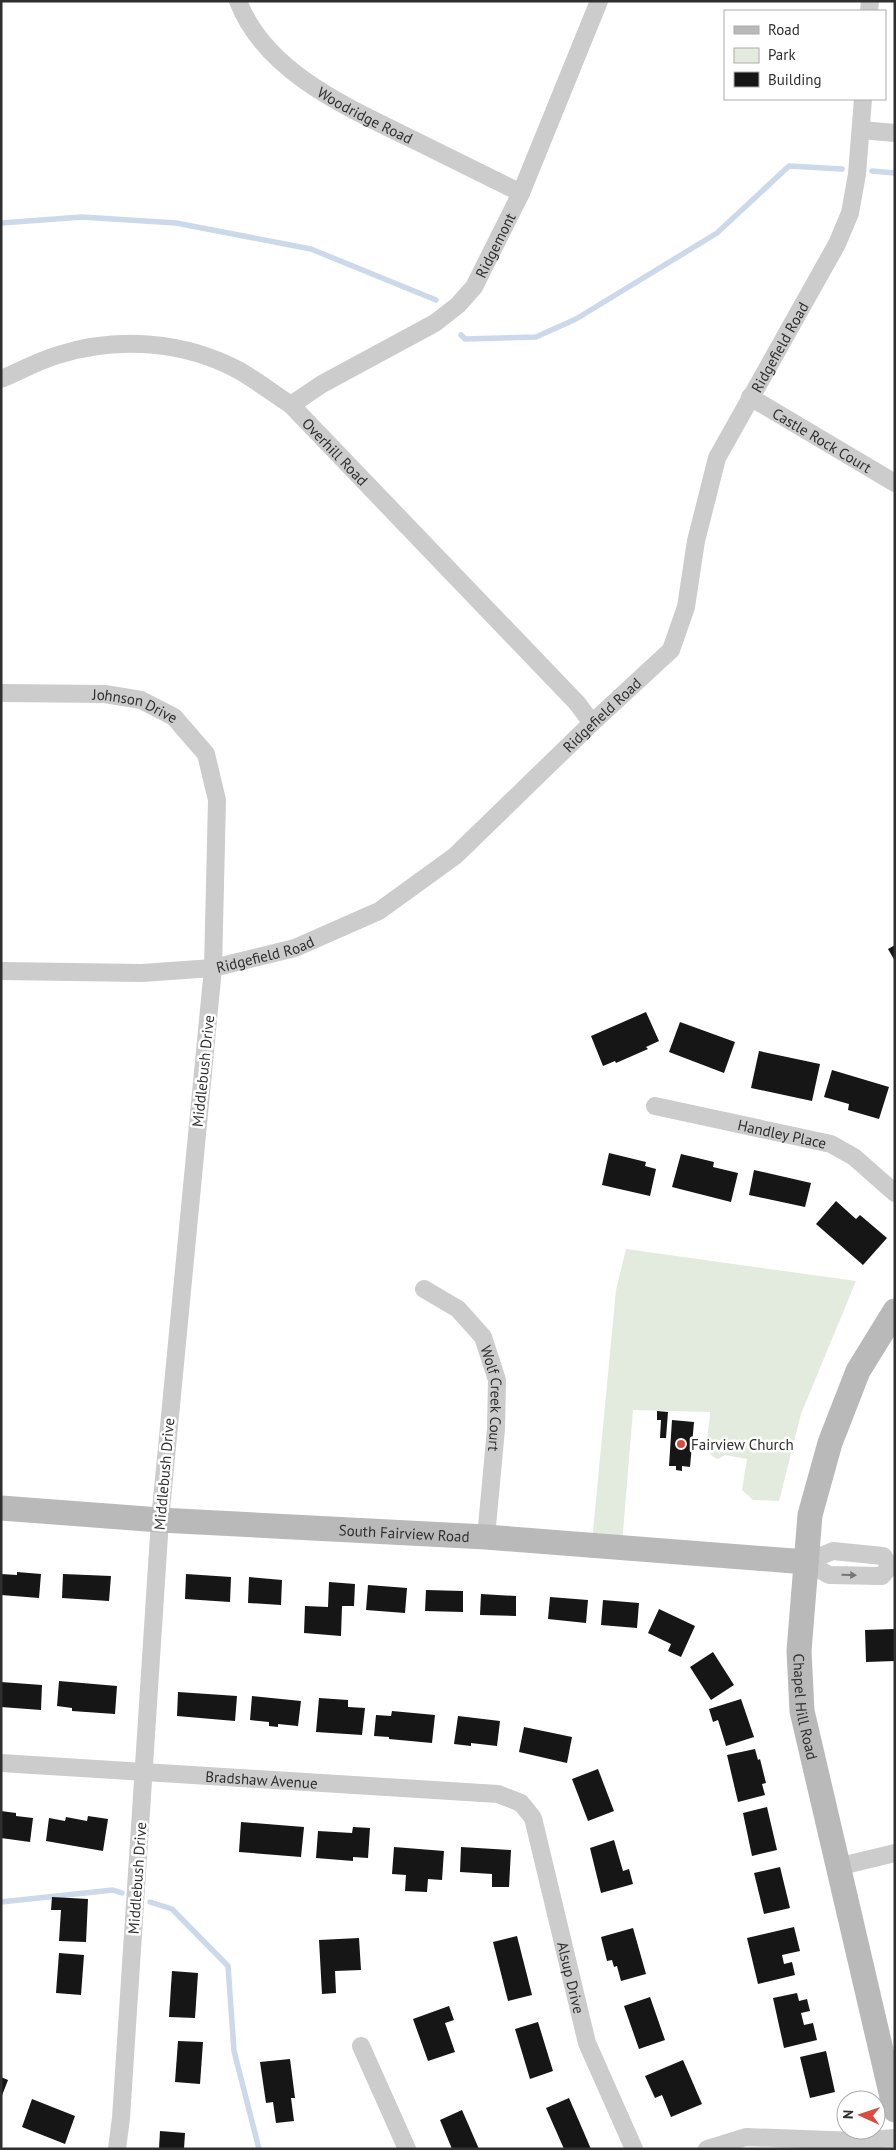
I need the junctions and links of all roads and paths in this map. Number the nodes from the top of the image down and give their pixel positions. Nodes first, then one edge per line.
1 (238, 1) edge
2 (599, 1) edge
3 (863, 100) edge
4 (861, 130) junction
5 (895, 132) edge
6 (521, 193) junction
7 (1, 379) edge
8 (750, 397) junction
9 (291, 405) junction
10 (895, 484) edge
11 (1, 693) edge
12 (592, 723) junction
13 (217, 800) joint
14 (213, 968) junction
15 (1, 971) edge
16 (655, 1106) dead end
17 (895, 1193) edge
18 (424, 1289) dead end
19 (895, 1311) edge
20 (1, 1508) edge
21 (160, 1520) junction
22 (486, 1537) junction
23 (806, 1562) junction
24 (893, 1566) edge
25 (1, 1763) edge
26 (144, 1772) junction
27 (522, 1803) joint
28 (895, 1853) edge
29 (837, 1867) junction
30 (361, 2046) dead end
31 (895, 2110) edge
32 (895, 2138) edge
33 (117, 2149) edge
34 (407, 2149) edge
35 (634, 2149) edge
36 (707, 2149) edge

1 - 6 street, Woodridge Road
2 - 6 street, Ridgemont
3 - 4 street, Ridgefield Road
4 - 5 street
4 - 8 street, Ridgefield Road
6 - 9 street, Ridgemont
7 - 9 street, Overhill Road
8 - 10 street, Castle Rock Court
8 - 12 street, Ridgefield Road
9 - 12 street, Overhill Road
11 - 13 street, Johnson Drive
12 - 14 street, Ridgefield Road
13 - 14 street, Middlebush Drive
14 - 15 street, Ridgefield Road
14 - 21 street, Middlebush Drive
16 - 17 street, Handley Place
18 - 22 street, Wolf Creek Court
19 - 23 street, Chapel Hill Road
20 - 21 street, South Fairview Road
21 - 22 street, South Fairview Road
21 - 26 street, Middlebush Drive
22 - 23 street, South Fairview Road
23 - 24 street
23 - 29 street, Chapel Hill Road
25 - 26 street, Bradshaw Avenue
26 - 27 street, Bradshaw Avenue
26 - 33 street, Middlebush Drive
27 - 35 street, Alsup Drive
28 - 29 street
29 - 31 street, Chapel Hill Road
30 - 34 street
32 - 36 street

